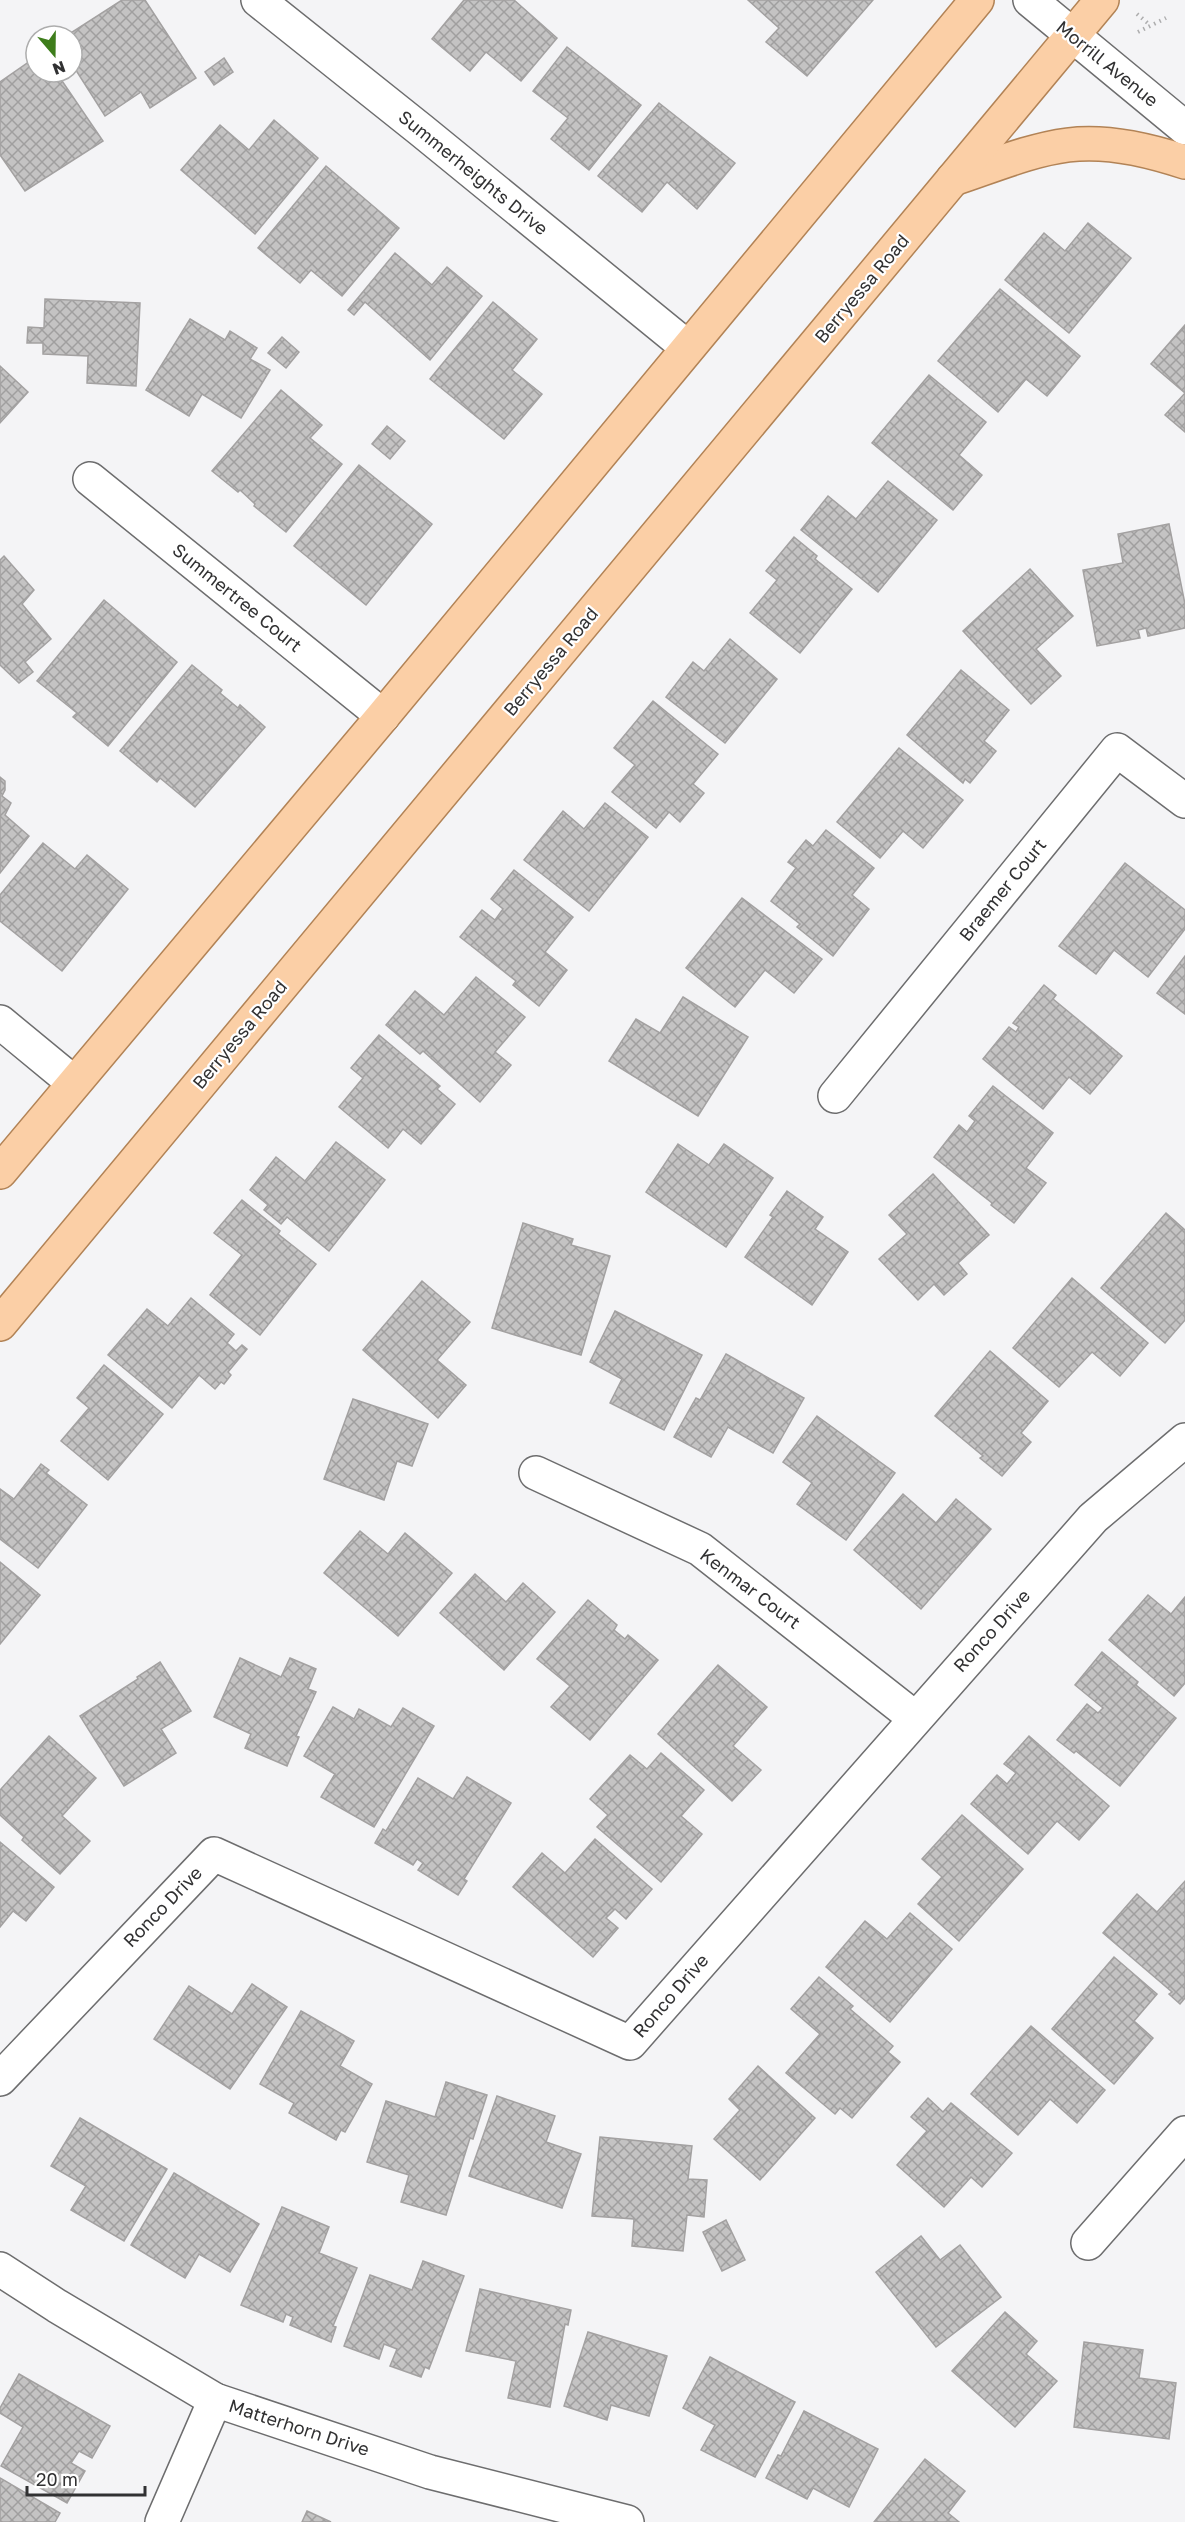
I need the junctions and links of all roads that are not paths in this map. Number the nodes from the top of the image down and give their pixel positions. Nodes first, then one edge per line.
1 (258, 0) edge
2 (977, 0) edge
3 (1030, 0) edge
4 (1102, 0) edge
5 (1072, 36) junction
6 (1185, 128) edge
7 (1185, 162) edge
8 (953, 179) junction
9 (687, 347) junction
10 (90, 479) dead end
11 (383, 716) junction
12 (1185, 801) edge
13 (0, 1022) edge
14 (74, 1083) junction
15 (835, 1096) dead end
16 (0, 1172) edge
17 (0, 1324) edge
18 (1185, 1440) edge
19 (536, 1473) dead end
20 (915, 1718) junction
21 (0, 2079) edge
22 (1185, 2133) edge
23 (1088, 2243) dead end
24 (0, 2269) edge
25 (215, 2400) junction
26 (162, 2522) edge
27 (627, 2522) edge

1 - 9 street, Summerheights Drive
2 - 9 main road
3 - 5 street, Morrill Avenue
4 - 5 main road, Berryessa Road
5 - 6 street, Morrill Avenue
5 - 8 main road, Berryessa Road
7 - 8 main road
8 - 17 main road, Berryessa Road
9 - 11 main road
10 - 11 street, Summertree Court
11 - 14 main road
12 - 15 street, Braemer Court
13 - 14 street
14 - 16 main road
18 - 20 street, Ronco Drive
19 - 20 street, Kenmar Court
20 - 21 street, Ronco Drive
22 - 23 street
24 - 25 street, Matterhorn Drive
25 - 26 street
25 - 27 street, Matterhorn Drive

